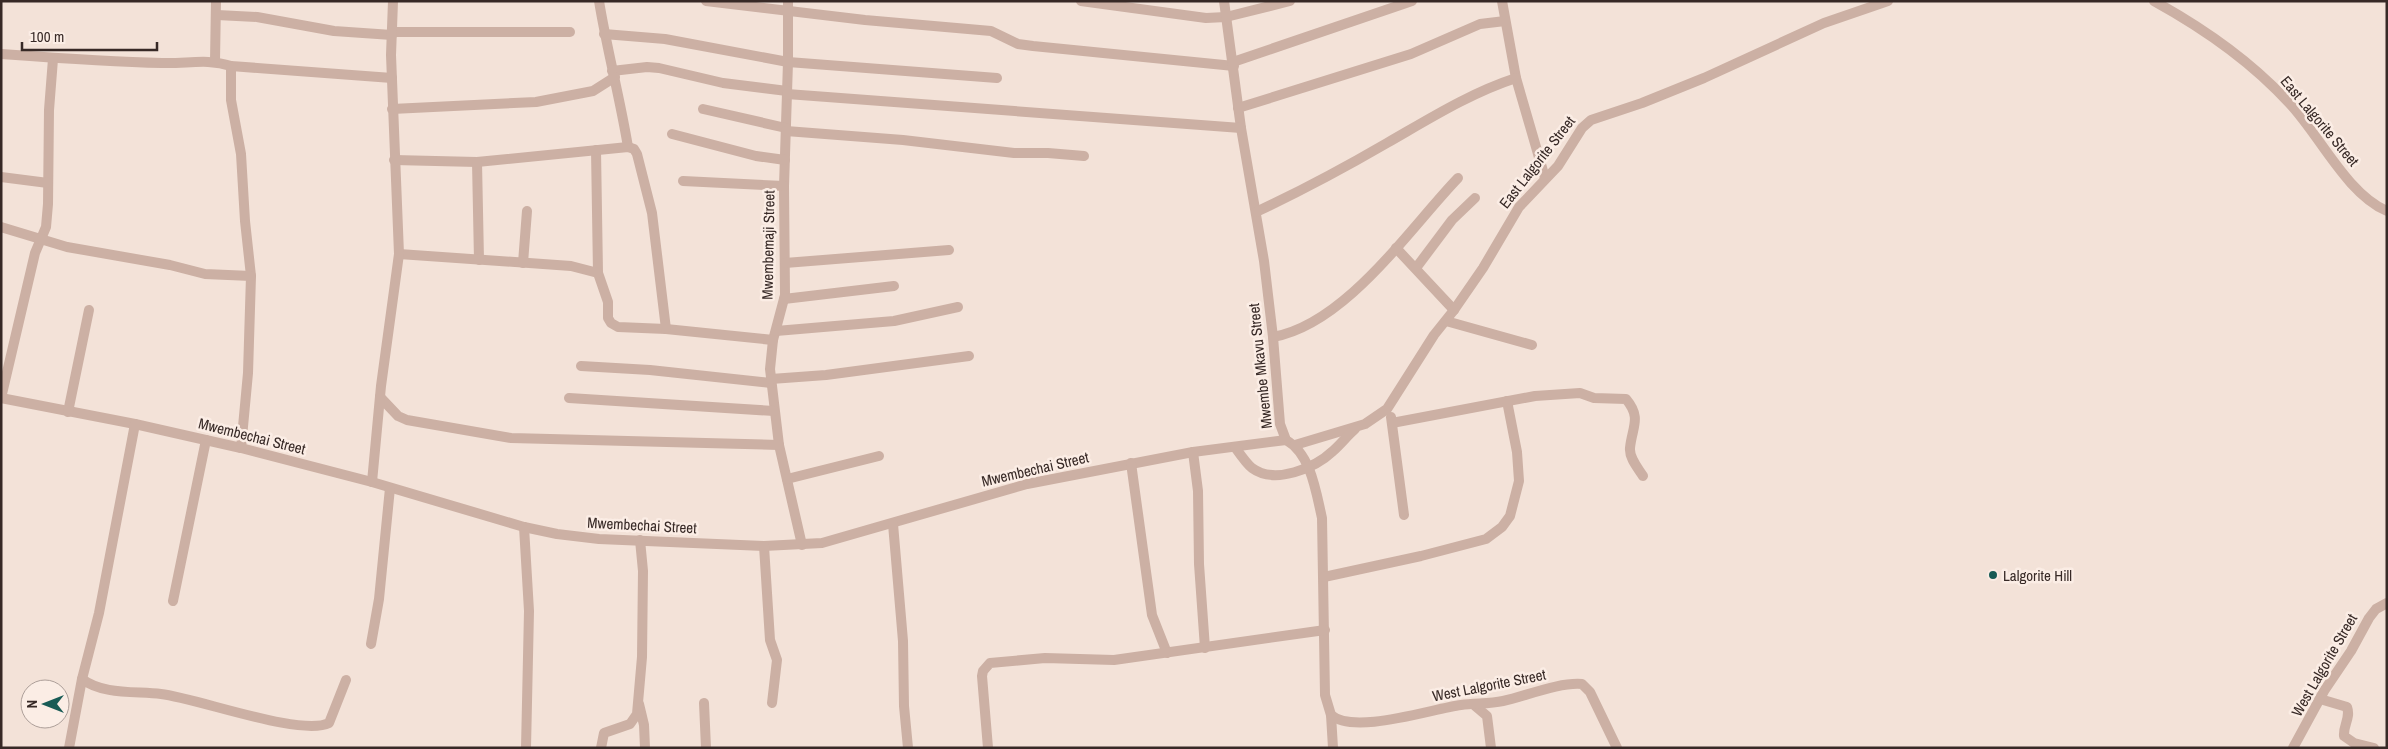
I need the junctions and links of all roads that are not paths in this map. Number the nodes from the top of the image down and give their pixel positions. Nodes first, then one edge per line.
1 (216, 1) edge
2 (393, 1) edge
3 (599, 1) edge
4 (706, 1) edge
5 (1081, 1) edge
6 (1224, 1) edge
7 (1290, 1) edge
8 (1412, 1) edge
9 (1502, 1) edge
10 (1888, 1) edge
11 (2154, 1) edge
12 (788, 6) edge
13 (217, 15) junction
14 (1226, 17) junction
15 (1505, 21) junction
16 (570, 32) dead end
17 (392, 34) junction
18 (604, 34) junction
19 (1, 54) edge
20 (54, 59) junction
21 (215, 61) junction
22 (788, 62) junction
23 (1233, 64) junction
24 (230, 66) junction
25 (613, 74) junction
26 (392, 78) junction
27 (997, 78) dead end
28 (1516, 78) junction
29 (787, 93) junction
30 (1238, 108) junction
31 (392, 109) junction
32 (702, 109) dead end
33 (1241, 128) junction
34 (786, 129) junction
35 (672, 134) dead end
36 (628, 147) junction
37 (596, 150) junction
38 (1084, 156) dead end
39 (394, 160) junction
40 (784, 160) junction
41 (477, 162) junction
42 (1, 177) edge
43 (1458, 178) dead end
44 (1545, 178) junction
45 (682, 181) dead end
46 (48, 183) junction
47 (784, 186) junction
48 (1475, 198) dead end
49 (527, 211) dead end
50 (2387, 211) edge
51 (1256, 212) junction
52 (1, 228) edge
53 (41, 238) junction
54 (1396, 248) junction
55 (949, 250) dead end
56 (399, 254) junction
57 (479, 260) junction
58 (523, 263) junction
59 (785, 263) junction
60 (1416, 268) junction
61 (598, 273) junction
62 (251, 276) junction
63 (894, 286) dead end
64 (784, 299) junction
65 (958, 307) dead end
66 (89, 310) dead end
67 (1454, 310) junction
68 (1446, 321) junction
69 (666, 329) junction
70 (774, 336) junction
71 (1273, 337) junction
72 (1532, 344) dead end
73 (969, 356) dead end
74 (581, 366) dead end
75 (771, 381) junction
76 (380, 397) junction
77 (1, 398) edge
78 (569, 398) dead end
79 (1507, 402) junction
80 (1390, 406) junction
81 (774, 411) junction
82 (68, 412) junction
83 (1392, 423) junction
84 (135, 424) junction
85 (1358, 426) junction
86 (206, 440) junction
87 (1291, 443) junction
88 (779, 445) junction
89 (1235, 447) junction
90 (241, 448) junction
91 (1193, 452) junction
92 (879, 456) dead end
93 (1131, 463) junction
94 (1308, 469) junction
95 (1643, 476) dead end
96 (787, 479) junction
97 (372, 482) junction
98 (390, 488) junction
99 (1404, 515) dead end
100 (893, 524) junction
101 (524, 527) junction
102 (640, 540) junction
103 (802, 545) junction
104 (764, 546) junction
105 (1324, 576) junction
106 (173, 601) dead end
107 (2387, 603) edge
108 (1325, 630) junction
109 (371, 644) dead end
110 (1206, 648) junction
111 (1167, 652) junction
112 (82, 679) junction
113 (346, 680) dead end
114 (2320, 700) junction
115 (638, 702) junction
116 (704, 703) dead end
117 (772, 703) dead end
118 (1474, 705) junction
119 (1331, 715) junction
120 (70, 747) edge
121 (526, 748) edge
122 (601, 748) edge
123 (645, 748) edge
124 (706, 748) edge
125 (908, 748) edge
126 (988, 748) edge
127 (1332, 748) edge
128 (1491, 748) edge
129 (1617, 748) edge
130 (2294, 748) edge
131 (2370, 748) edge
132 (2374, 748) edge

1 - 13 street
2 - 17 street
3 - 18 street
4 - 12 street
5 - 14 street
6 - 14 street, Mwembe Mkavu Street
7 - 14 street
8 - 23 street
9 - 15 street
10 - 44 street, East Lalgorite Street
11 - 50 street, East Lalgorite Street
12 - 22 street, Mwembemaji Street
12 - 23 street
13 - 17 street
13 - 21 street
14 - 23 street, Mwembe Mkavu Street
15 - 28 street
15 - 30 street
16 - 17 street
17 - 26 street
18 - 22 street
18 - 25 street
19 - 20 street
20 - 21 street
20 - 46 street
21 - 24 street
22 - 27 street
22 - 29 street, Mwembemaji Street
23 - 30 street, Mwembe Mkavu Street
24 - 26 street
24 - 62 street
25 - 29 street
25 - 31 street
25 - 36 street
26 - 31 street
28 - 44 street
28 - 51 street
29 - 33 street
29 - 34 street, Mwembemaji Street
30 - 33 street, Mwembe Mkavu Street
31 - 39 street
32 - 34 street
33 - 51 street, Mwembe Mkavu Street
34 - 38 street
34 - 40 street, Mwembemaji Street
35 - 40 street
36 - 37 street
36 - 69 street
37 - 41 street
37 - 61 street
39 - 41 street
39 - 56 street
40 - 47 street, Mwembemaji Street
41 - 57 street
42 - 46 street
43 - 54 street
44 - 67 street, East Lalgorite Street
45 - 47 street
46 - 53 street
47 - 59 street, Mwembemaji Street
48 - 60 street
49 - 58 street
51 - 71 street, Mwembe Mkavu Street
52 - 53 street
53 - 62 street
53 - 77 street
54 - 60 street
54 - 71 street
55 - 59 street
56 - 57 street
56 - 76 street
57 - 58 street
58 - 61 street
59 - 64 street, Mwembemaji Street
60 - 67 street
61 - 69 street
62 - 90 street
63 - 64 street
64 - 70 street, Mwembemaji Street
65 - 70 street
66 - 82 street
67 - 68 street, East Lalgorite Street
68 - 72 street
68 - 80 street, East Lalgorite Street
69 - 70 street
70 - 75 street, Mwembemaji Street
71 - 87 street, Mwembe Mkavu Street
73 - 75 street
74 - 75 street
75 - 81 street, Mwembemaji Street
76 - 88 street
76 - 97 street
77 - 82 street, Mwembechai Street
78 - 81 street
79 - 83 street
79 - 95 street
79 - 105 street
80 - 83 street
80 - 85 street, East Lalgorite Street
81 - 88 street, Mwembemaji Street
82 - 84 street, Mwembechai Street
83 - 99 street
84 - 86 street, Mwembechai Street
84 - 112 street
85 - 87 street, East Lalgorite Street
85 - 94 street
86 - 90 street, Mwembechai Street
86 - 106 street
87 - 89 street, Mwembechai Street
87 - 94 street, Mwembe Mkavu Street
88 - 96 street, Mwembemaji Street
89 - 91 street, Mwembechai Street
89 - 94 street
90 - 97 street, Mwembechai Street
91 - 93 street, Mwembechai Street
91 - 110 street
92 - 96 street
93 - 100 street, Mwembechai Street
93 - 111 street
94 - 105 street, Mwembe Mkavu Street
96 - 103 street, Mwembemaji Street
97 - 98 street, Mwembechai Street
98 - 101 street, Mwembechai Street
98 - 109 street
100 - 103 street, Mwembechai Street
100 - 125 street
101 - 102 street, Mwembechai Street
101 - 121 street
102 - 104 street, Mwembechai Street
102 - 115 street
103 - 104 street, Mwembechai Street
104 - 117 street
105 - 108 street, Mwembe Mkavu Street
107 - 114 street, West Lalgorite Street
108 - 110 street
108 - 119 street, Mwembe Mkavu Street
110 - 111 street
111 - 126 street
112 - 113 street
112 - 120 street
114 - 130 street, West Lalgorite Street
114 - 131 street
115 - 122 street
115 - 123 street
116 - 124 street
118 - 119 street, West Lalgorite Street
118 - 128 street
118 - 129 street, West Lalgorite Street
119 - 127 street, Mwembe Mkavu Street
131 - 132 street

